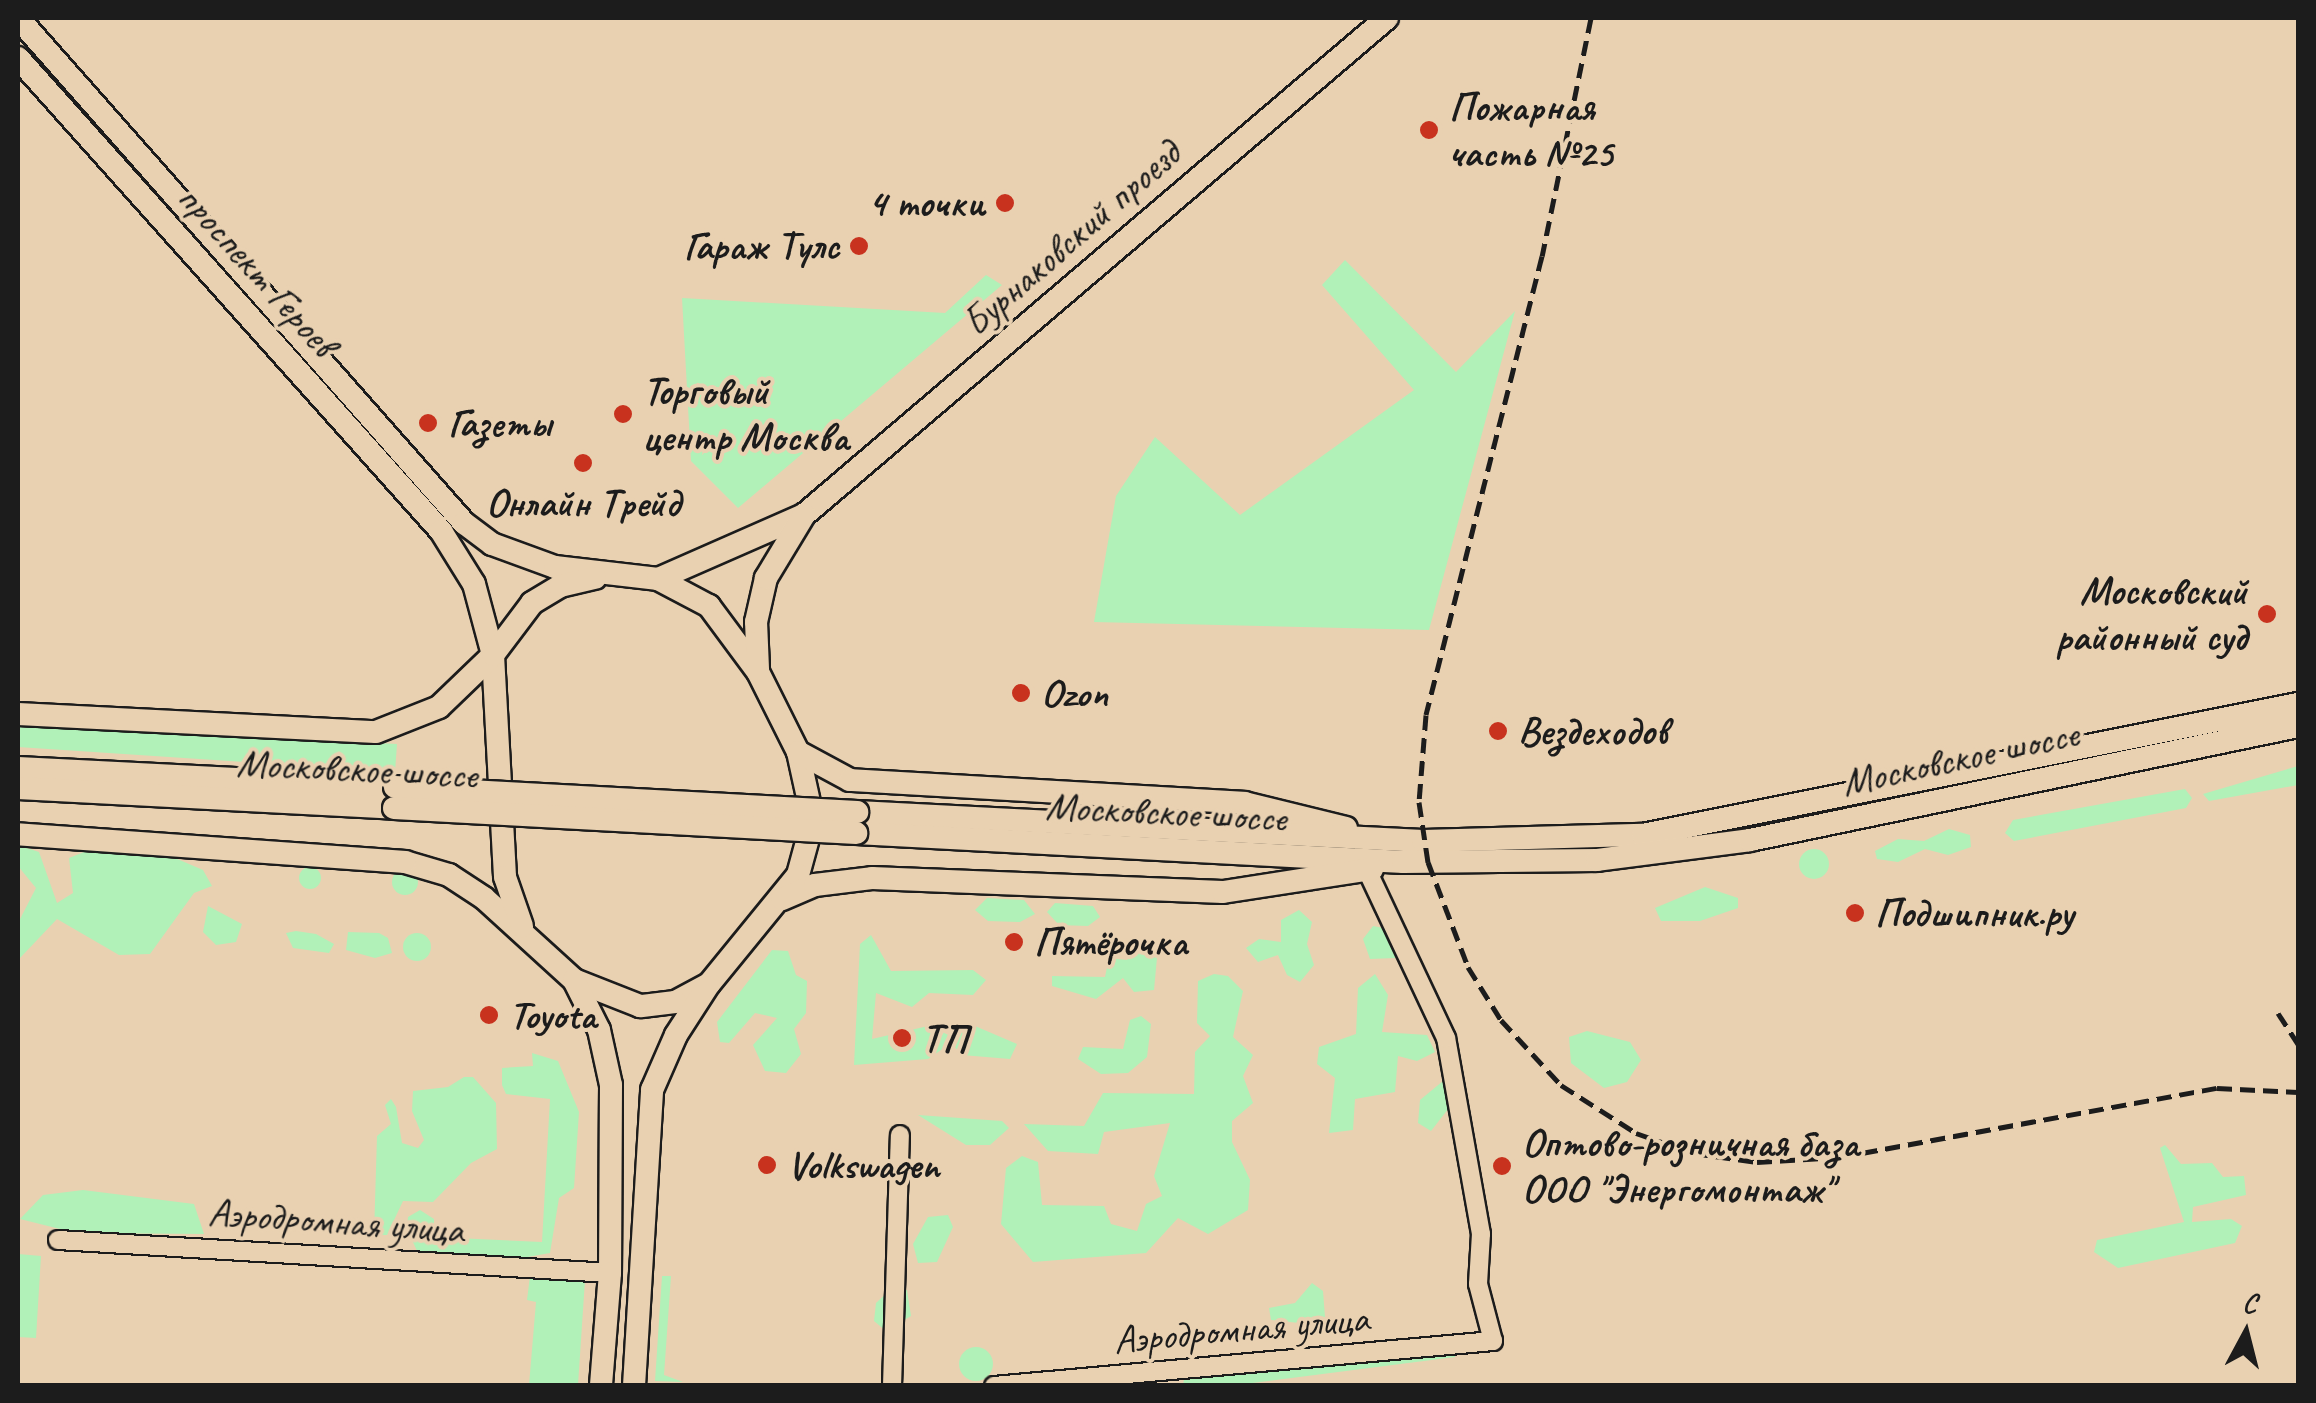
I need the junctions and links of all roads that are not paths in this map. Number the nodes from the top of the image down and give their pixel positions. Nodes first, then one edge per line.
1 (18, 18) edge
2 (1386, 18) edge
3 (18, 58) edge
4 (804, 515) junction
5 (604, 576) junction
6 (658, 580) junction
7 (493, 656) junction
8 (758, 672) junction
9 (2298, 704) edge
10 (18, 714) edge
11 (2298, 726) edge
12 (798, 752) junction
13 (18, 768) edge
14 (18, 788) edge
15 (395, 798) junction
16 (18, 834) edge
17 (1403, 851) junction
18 (1367, 870) junction
19 (782, 900) junction
20 (526, 934) junction
21 (574, 980) junction
22 (709, 984) junction
23 (900, 1134) dead end
24 (58, 1240) dead end
25 (610, 1274) junction
26 (601, 1386) edge
27 (634, 1386) edge
28 (892, 1386) edge
29 (994, 1386) edge

1 - 5 main road, проспект Героев
2 - 4 main road, Бурнаковский проезд
3 - 7 main road, проспект Героев
4 - 6 main road
4 - 8 main road
5 - 6 main road
5 - 7 main road
6 - 8 main road
7 - 10 main road
7 - 20 main road, проспект Героев
8 - 12 main road
9 - 17 main road, Московское шоссе
11 - 17 main road, Московское шоссе
12 - 17 main road
12 - 19 main road
13 - 15 main road, Московское шоссе
14 - 15 main road, Московское шоссе
15 - 17 main road, Московское шоссе, bridge
16 - 20 main road
17 - 18 main road
18 - 19 main road
18 - 29 street, Аэродромная улица
19 - 22 main road
20 - 21 main road
21 - 22 main road
21 - 25 main road
22 - 27 main road
23 - 28 street
24 - 25 street, Аэродромная улица
25 - 26 main road

